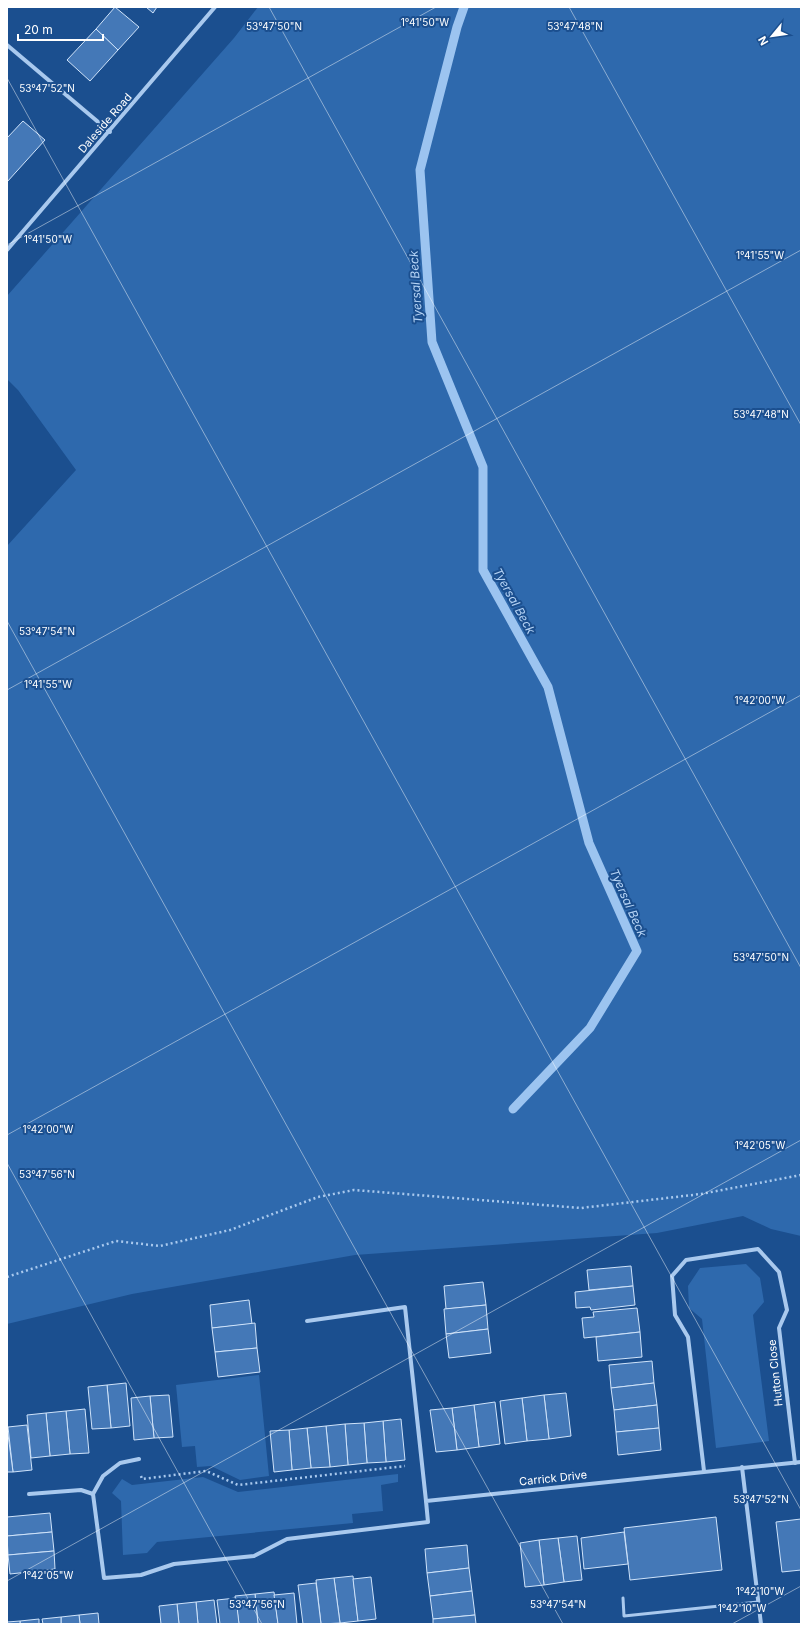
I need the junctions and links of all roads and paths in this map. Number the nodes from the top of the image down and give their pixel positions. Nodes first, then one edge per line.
1 (215, 7) edge
2 (7, 45) edge
3 (110, 132) junction
4 (7, 250) edge
5 (801, 1175) edge
6 (7, 1276) edge
7 (307, 1321) dead end
8 (139, 1459) joint
9 (801, 1462) edge
10 (794, 1463) junction
11 (423, 1464) junction
12 (742, 1468) junction
13 (704, 1471) junction
14 (28, 1494) dead end
15 (93, 1494) junction
16 (426, 1500) junction
17 (623, 1598) dead end
18 (758, 1602) junction
19 (761, 1624) edge

1 - 3 street, Daleside Road
2 - 3 street
3 - 4 street, Daleside Road
5 - 6 path
7 - 11 street
8 - 11 path
8 - 15 street
9 - 10 street, Carrick Drive
10 - 12 street, Carrick Drive
10 - 13 street, Hutton Close
11 - 16 street
12 - 13 street, Carrick Drive
12 - 18 street
13 - 16 street, Carrick Drive
14 - 15 street
15 - 16 street
17 - 18 lane
18 - 19 street

